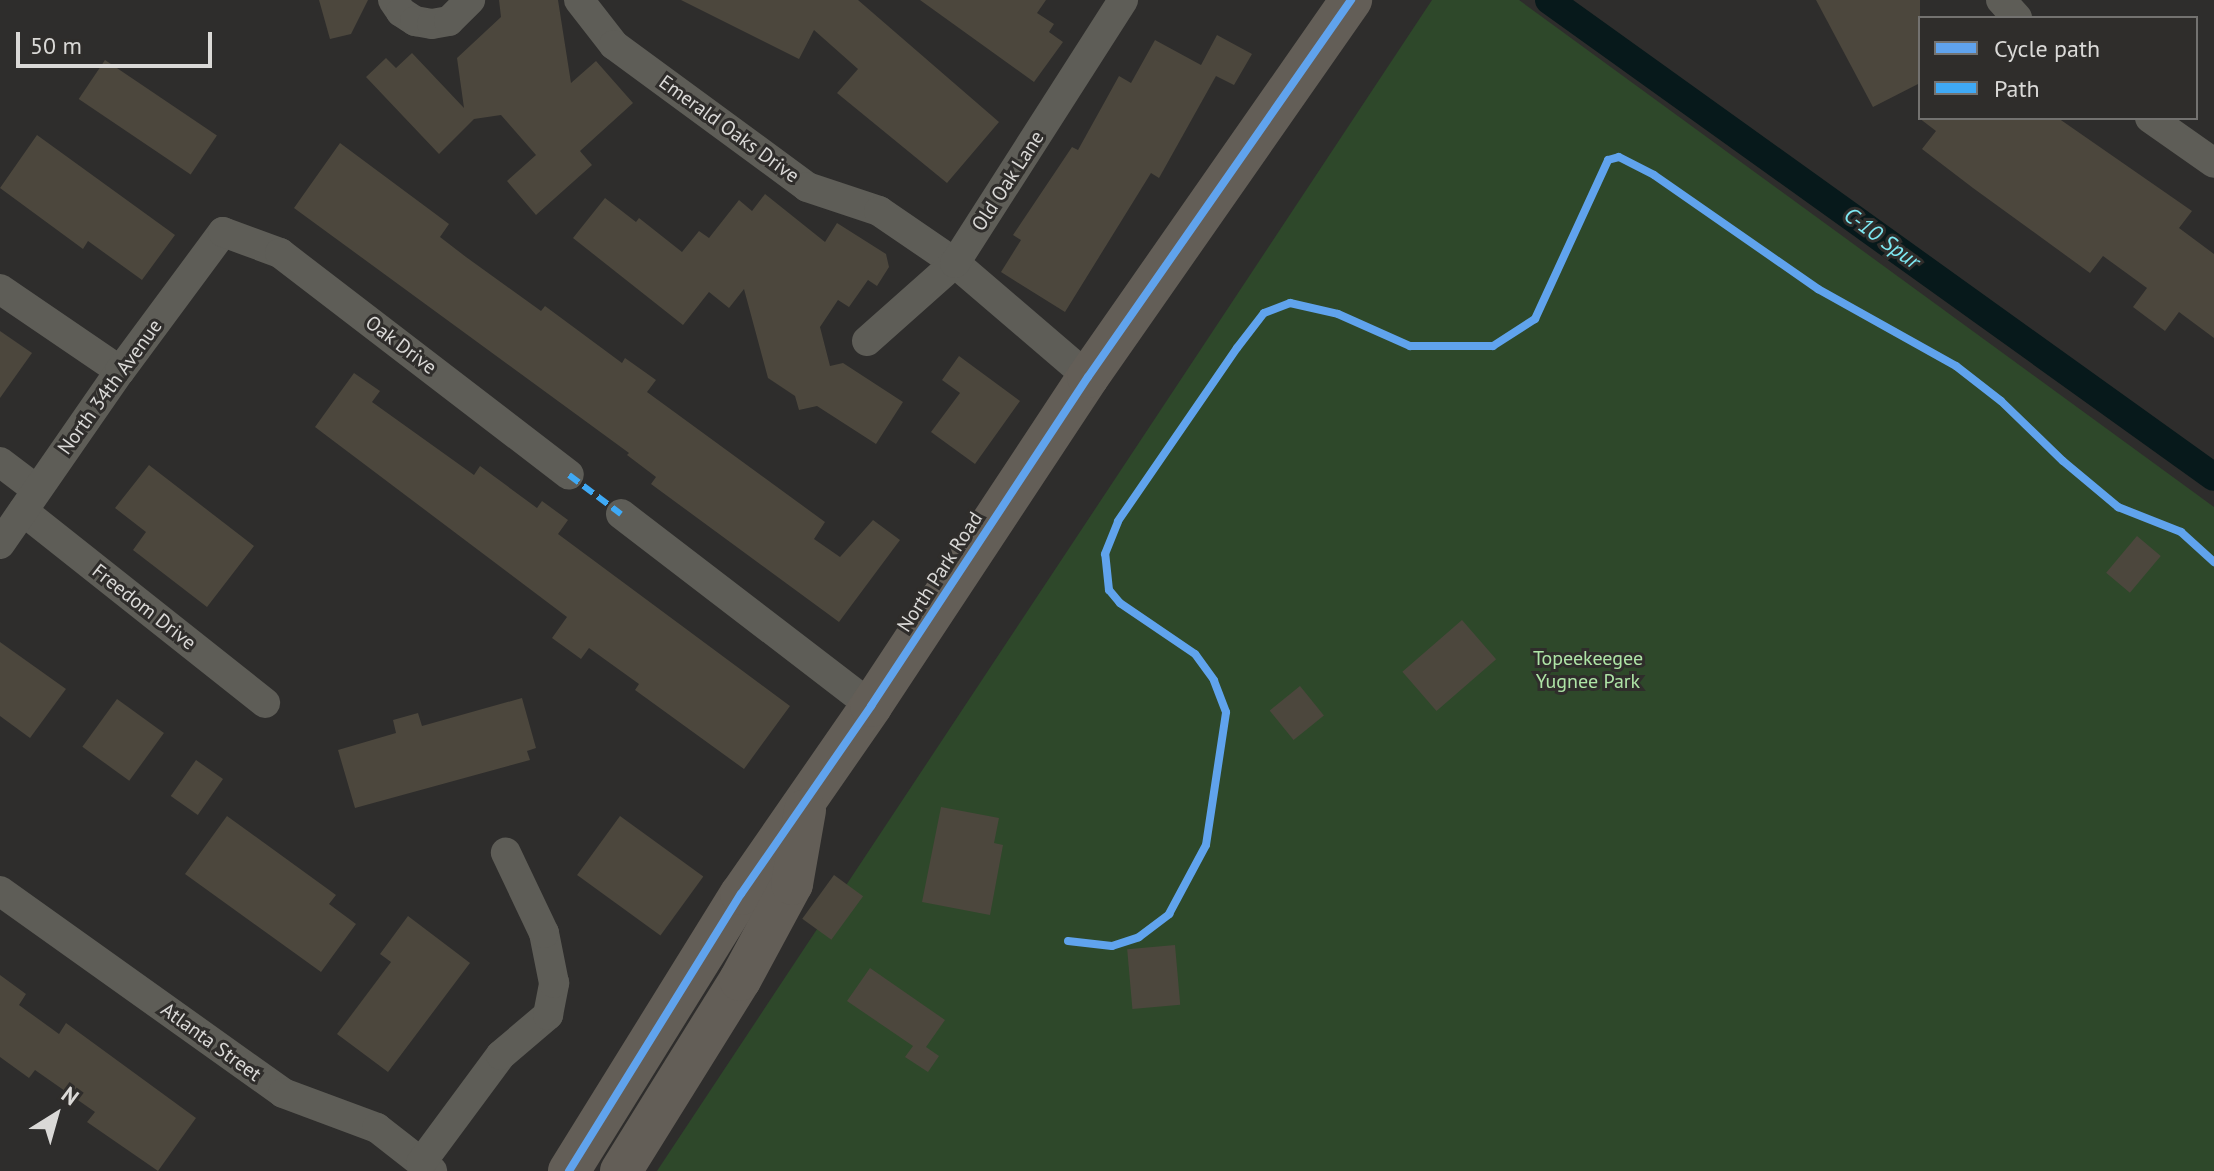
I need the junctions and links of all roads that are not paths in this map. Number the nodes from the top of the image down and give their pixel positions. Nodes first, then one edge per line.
1 (393, 0) edge
2 (470, 0) edge
3 (579, 0) edge
4 (1123, 0) edge
5 (1351, 0) edge
6 (2001, 0) edge
7 (2015, 16) edge
8 (2153, 120) edge
9 (2214, 163) edge
10 (223, 232) joint
11 (955, 263) junction
12 (0, 289) edge
13 (867, 341) dead end
14 (120, 371) junction
15 (1088, 377) junction
16 (0, 462) edge
17 (569, 475) dead end
18 (30, 501) junction
19 (621, 514) dead end
20 (0, 544) edge
21 (265, 703) dead end
22 (871, 706) junction
23 (807, 797) junction
24 (506, 853) dead end
25 (0, 891) edge
26 (427, 1167) edge
27 (569, 1171) edge
28 (621, 1171) edge

1 - 2 street
3 - 11 street, Emerald Oaks Drive
4 - 11 street, Old Oak Lane
5 - 15 street, North Park Road
6 - 7 street
8 - 9 street
10 - 14 street, North 34th Avenue
10 - 17 street, Oak Drive
11 - 13 street, Old Oak Lane
11 - 15 street, Emerald Oaks Drive
12 - 14 street
14 - 18 street, North 34th Avenue
15 - 22 street, North Park Road
16 - 18 street, Freedom Drive
18 - 20 street, North 34th Avenue
18 - 21 street, Freedom Drive
19 - 22 street
22 - 23 street, North Park Road
23 - 27 street, North Park Road
23 - 28 street, North Park Road
24 - 26 street
25 - 26 street, Atlanta Street

